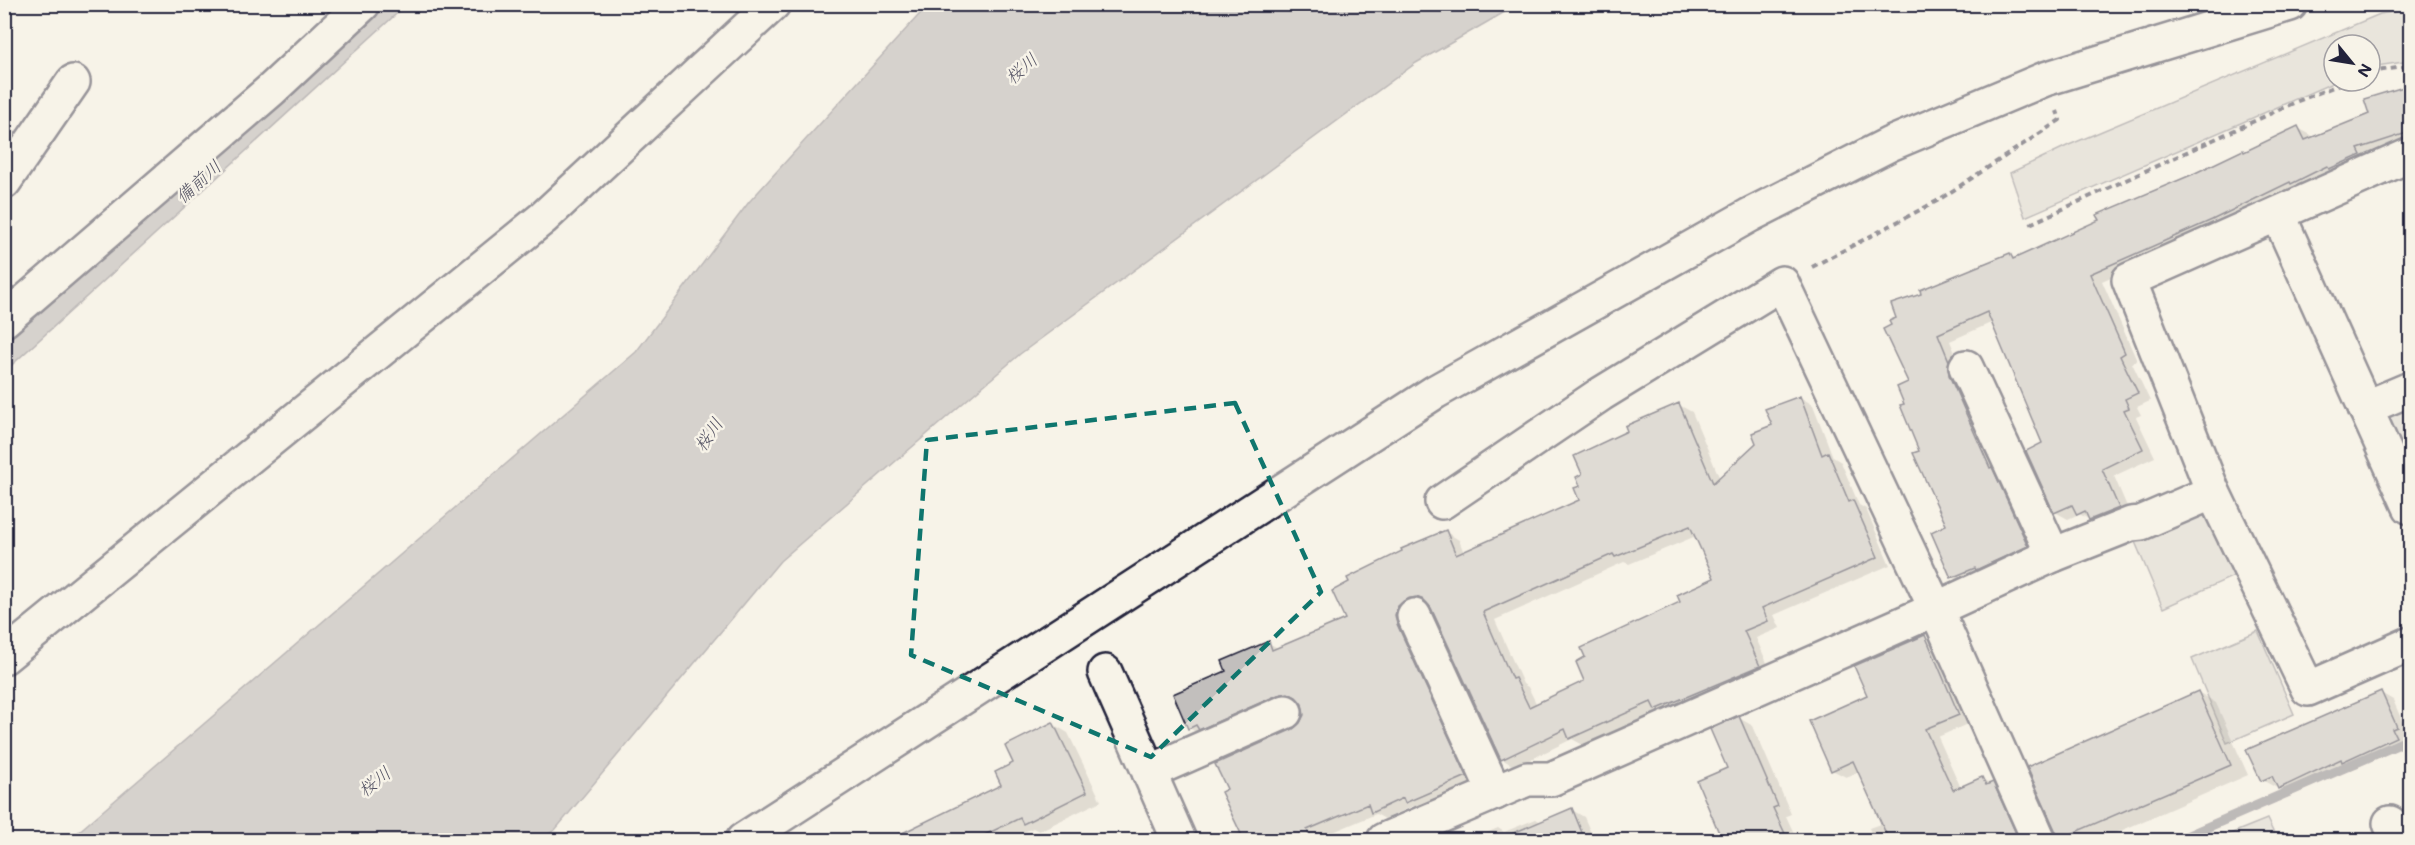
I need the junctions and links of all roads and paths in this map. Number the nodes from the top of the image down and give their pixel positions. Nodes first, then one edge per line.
1 (363, 4) edge
2 (773, 4) edge
3 (2290, 4) edge
4 (2410, 66) edge
5 (2382, 70) edge
6 (2045, 79) junction
7 (73, 82) dead end
8 (2322, 92) edge
9 (2410, 155) edge
10 (4, 182) edge
11 (2278, 214) junction
12 (2030, 224) dead end
13 (1782, 283) junction
14 (11, 305) edge
15 (1966, 367) dead end
16 (2410, 389) edge
17 (2365, 408) junction
18 (2213, 492) junction
19 (1442, 502) dead end
20 (2410, 507) edge
21 (2053, 555) junction
22 (1936, 609) junction
23 (1414, 616) dead end
24 (2410, 644) edge
25 (4, 657) edge
26 (1105, 672) dead end
27 (1285, 711) dead end
28 (1149, 772) junction
29 (1495, 793) junction
30 (743, 840) edge
31 (1179, 840) edge
32 (1384, 840) edge
33 (2039, 840) edge

1 - 14 street
2 - 25 street
3 - 6 street
4 - 5 path
6 - 13 path
6 - 30 street
7 - 10 street
8 - 12 path
9 - 11 street
11 - 17 street
11 - 18 street
13 - 19 street
13 - 22 street
15 - 21 street
16 - 17 street
17 - 20 street
18 - 21 street
18 - 24 street
21 - 22 street
22 - 29 street
22 - 33 street
23 - 29 street
26 - 28 street
27 - 28 street
28 - 31 street
29 - 32 street

